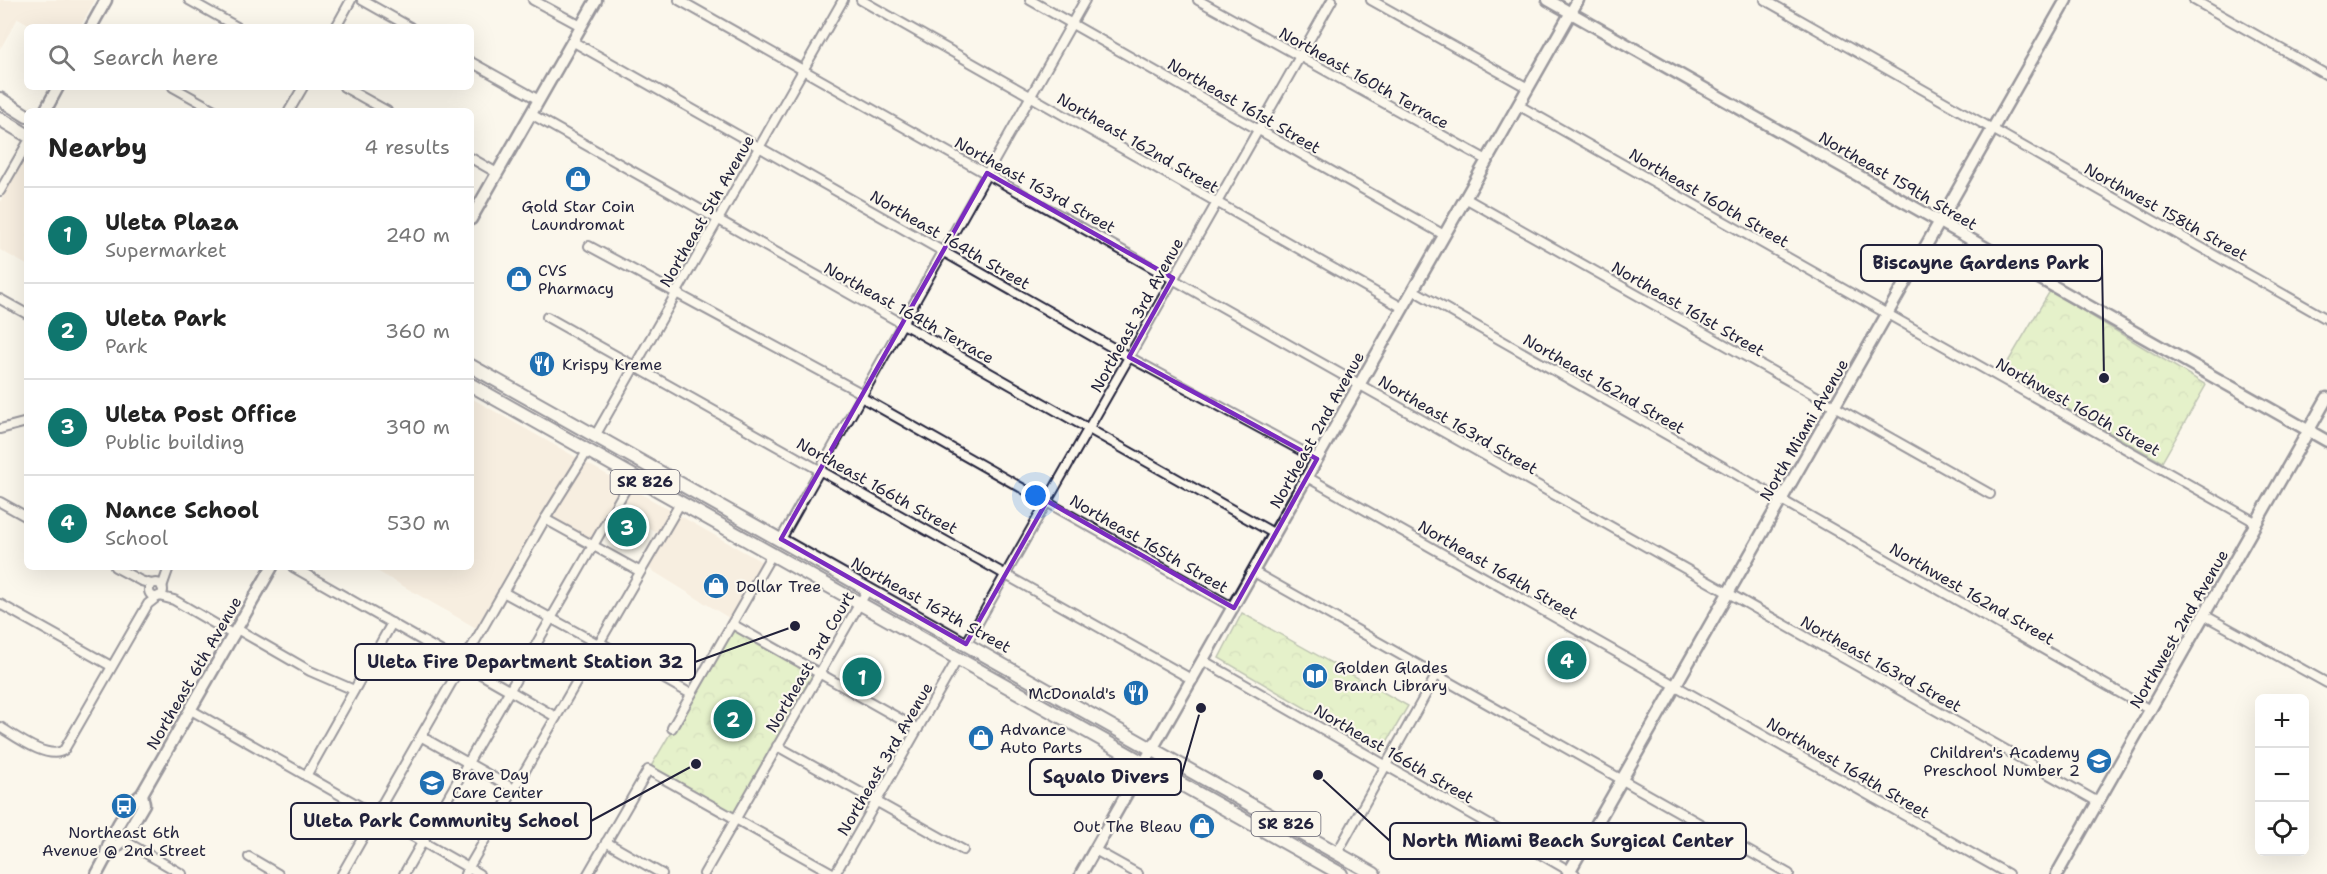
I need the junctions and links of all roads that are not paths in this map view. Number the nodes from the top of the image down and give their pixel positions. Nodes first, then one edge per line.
1 (106, 0) edge
2 (189, 0) edge
3 (351, 0) edge
4 (362, 0) edge
5 (533, 0) edge
6 (596, 0) edge
7 (680, 0) edge
8 (843, 0) edge
9 (861, 0) edge
10 (1030, 0) edge
11 (1085, 0) edge
12 (1198, 0) edge
13 (1332, 0) edge
14 (1371, 0) edge
15 (1548, 0) edge
16 (1578, 0) edge
17 (1765, 0) edge
18 (2066, 0) edge
19 (2194, 0) edge
20 (1570, 13) junction
21 (93, 24) edge
22 (232, 24) edge
23 (338, 24) edge
24 (405, 24) edge
25 (1071, 24) junction
26 (581, 26) junction
27 (572, 41) junction
28 (1299, 57) junction
29 (474, 64) edge
30 (803, 70) junction
31 (2327, 75) edge
32 (1528, 88) junction
33 (56, 90) edge
34 (178, 90) edge
35 (301, 90) edge
36 (349, 90) edge
37 (1031, 97) junction
38 (0, 99) edge
39 (539, 100) junction
40 (1518, 105) junction
41 (47, 108) edge
42 (211, 108) edge
43 (291, 108) edge
44 (382, 108) edge
45 (24, 114) edge
46 (531, 114) junction
47 (0, 119) edge
48 (1258, 130) junction
49 (1992, 130) junction
50 (24, 133) edge
51 (760, 147) junction
52 (24, 149) edge
53 (474, 160) edge
54 (1487, 160) junction
55 (497, 173) junction
56 (987, 173) junction
57 (0, 191) edge
58 (1465, 198) junction
59 (1216, 203) junction
60 (474, 214) edge
61 (717, 220) junction
62 (1939, 222) junction
63 (1444, 235) junction
64 (589, 246) dead end
65 (943, 251) junction
66 (1173, 278) junction
67 (1413, 290) junction
68 (676, 292) junction
69 (0, 299) edge
70 (1403, 308) junction
71 (24, 312) edge
72 (1886, 315) junction
73 (546, 317) dead end
74 (2327, 319) edge
75 (903, 324) junction
76 (1128, 357) junction
77 (634, 365) junction
78 (474, 368) edge
79 (1359, 384) junction
80 (474, 387) edge
81 (862, 395) junction
82 (2327, 398) edge
83 (1834, 408) junction
84 (24, 423) edge
85 (0, 429) edge
86 (1088, 429) junction
87 (2309, 430) junction
88 (595, 435) junction
89 (566, 438) junction
90 (2327, 441) edge
91 (617, 447) junction
92 (588, 450) junction
93 (1317, 459) junction
94 (820, 470) junction
95 (633, 476) junction
96 (1307, 477) junction
97 (1990, 494) dead end
98 (1781, 500) junction
99 (1047, 501) junction
100 (0, 502) edge
101 (681, 502) junction
102 (24, 516) edge
103 (545, 519) junction
104 (2257, 523) junction
105 (1275, 534) junction
106 (781, 539) junction
107 (753, 543) junction
108 (593, 545) junction
109 (772, 554) junction
110 (806, 554) junction
111 (121, 570) edge
112 (270, 570) edge
113 (298, 570) edge
114 (167, 571) edge
115 (639, 571) junction
116 (1254, 572) junction
117 (1006, 575) junction
118 (868, 589) junction
119 (156, 590) junction
120 (503, 592) junction
121 (1728, 593) junction
122 (859, 603) junction
123 (1, 607) edge
124 (1234, 608) junction
125 (2204, 615) junction
126 (551, 618) junction
127 (392, 624) junction
128 (732, 624) junction
129 (235, 632) junction
130 (598, 643) junction
131 (966, 644) junction
132 (936, 646) junction
133 (958, 658) junction
134 (994, 660) junction
135 (1204, 661) junction
136 (464, 665) junction
137 (111, 666) junction
138 (819, 673) junction
139 (1437, 674) junction
140 (1193, 680) junction
141 (2327, 683) edge
142 (1675, 686) junction
143 (354, 690) junction
144 (508, 691) junction
145 (691, 694) junction
146 (191, 710) junction
147 (2150, 710) junction
148 (556, 717) junction
149 (0, 727) edge
150 (672, 728) dead end
151 (918, 729) junction
152 (422, 737) junction
153 (777, 746) junction
154 (1153, 749) junction
155 (468, 763) junction
156 (1145, 763) junction
157 (1386, 765) junction
158 (306, 776) junction
159 (1622, 780) junction
160 (514, 789) junction
161 (142, 794) junction
162 (877, 801) junction
163 (2098, 802) junction
164 (376, 816) junction
165 (736, 818) junction
166 (123, 840) junction
167 (422, 842) junction
168 (606, 842) junction
169 (963, 850) dead end
170 (1095, 850) junction
171 (1337, 853) junction
172 (1306, 854) junction
173 (249, 857) dead end
174 (105, 859) junction
175 (1356, 864) junction
176 (1327, 870) edge
177 (466, 871) edge
178 (1571, 873) edge
179 (97, 874) edge
180 (182, 874) edge
181 (278, 874) edge
182 (342, 874) edge
183 (404, 874) edge
184 (479, 874) edge
185 (588, 874) edge
186 (662, 874) edge
187 (704, 874) edge
188 (835, 874) edge
189 (1081, 874) edge
190 (1138, 874) edge
191 (1341, 874) edge
192 (1374, 874) edge
193 (1789, 874) edge
194 (2008, 874) edge
195 (2057, 874) edge

1 - 21 street
2 - 22 street
3 - 23 street
4 - 24 street
5 - 26 street
6 - 26 street
7 - 30 street, Northeast 163rd Street
8 - 30 street, Northeast 5th Avenue
9 - 37 street, Northeast 162nd Street
10 - 25 street, Northeast 161st Street
11 - 25 street
12 - 28 street, Northeast 160th Terrace
13 - 28 street, Northeast 3rd Avenue
14 - 32 street
15 - 20 street, Northeast 159th Street
16 - 20 street, Northeast 2nd Avenue
17 - 49 street, Northwest 158th Street
18 - 49 street, North Miami Avenue
19 - 31 street
20 - 32 street, Northeast 2nd Avenue
20 - 62 street, Northeast 159th Street
25 - 37 street
25 - 48 street, Northeast 161st Street
26 - 27 street
27 - 39 street
27 - 51 street, Northeast 164th Street
28 - 48 street, Northeast 3rd Avenue
28 - 54 street, Northeast 160th Terrace
29 - 39 street
30 - 51 street, Northeast 5th Avenue
30 - 56 street, Northeast 163rd Street
32 - 40 street, Northeast 2nd Avenue
33 - 41 street
34 - 42 street
35 - 43 street
36 - 44 street
37 - 56 street
37 - 59 street, Northeast 162nd Street
38 - 45 main road
39 - 46 street
40 - 54 street, Northeast 2nd Avenue
40 - 72 street, Northeast 160th Street
46 - 55 street
46 - 61 street, Northeast 164th Terrace
47 - 50 main road
48 - 59 street, Northeast 3rd Avenue
48 - 63 street, Northeast 161st Street
49 - 62 street, North Miami Avenue
49 - 74 street, Northwest 158th Street
51 - 61 street, Northeast 5th Avenue
51 - 65 street, Northeast 164th Street
52 - 57 street
53 - 55 street
54 - 58 street, Northeast 2nd Avenue
55 - 60 street
56 - 65 street
56 - 66 street, Northeast 163rd Street
58 - 63 street, Northeast 2nd Avenue
58 - 83 street, Northeast 161st Street
59 - 66 street, Northeast 3rd Avenue
59 - 70 street, Northeast 162nd Street
61 - 68 street, Northeast 5th Avenue
61 - 75 street, Northeast 164th Terrace
62 - 72 street, North Miami Avenue
62 - 87 street, Northeast 159th Street
63 - 67 street, Northeast 2nd Avenue
64 - 68 street, Northeast 165th Street
65 - 75 street
65 - 76 street, Northeast 164th Street
66 - 76 street, Northeast 3rd Avenue
66 - 79 street, Northeast 163rd Street
67 - 70 street, Northeast 2nd Avenue
67 - 98 street, Northeast 162nd Street
68 - 77 street, Northeast 5th Avenue
68 - 81 street, Northeast 165th Street
69 - 71 street
70 - 79 street, Northeast 2nd Avenue
72 - 83 street, North Miami Avenue
72 - 104 street, Northwest 160th Street
73 - 77 street, Northeast 166th Street
75 - 81 street
75 - 86 street, Northeast 164th Terrace
76 - 86 street, Northeast 3rd Avenue
76 - 93 street, Northeast 164th Street
77 - 88 street, Northeast 5th Avenue
77 - 94 street, Northeast 166th Street
78 - 88 main road, Northeast 167th Street / SR 826
79 - 93 street, Northeast 2nd Avenue
79 - 121 street, Northeast 163rd Street
80 - 89 main road, Northeast 167th Street / SR 826
81 - 94 street
81 - 99 street, Northeast 165th Street
82 - 87 street, Northwest 2nd Avenue
83 - 97 street, Northeast 161st Street
83 - 98 street, North Miami Avenue
84 - 85 street
86 - 99 street, Northeast 3rd Avenue
86 - 105 street, Northeast 164th Terrace
87 - 90 street, Northeast 159th Street
87 - 104 street, Northwest 2nd Avenue
88 - 89 main road
88 - 91 main road, Northeast 167th Street / SR 826
89 - 92 main road, Northeast 167th Street / SR 826
91 - 92 main road
91 - 106 main road, Northeast 167th Street / SR 826
92 - 95 main road, Northeast 167th Street / SR 826
92 - 103 street
93 - 96 street, Northeast 2nd Avenue
94 - 106 street
94 - 117 street, Northeast 166th Street
95 - 101 main road, Northeast 167th Street / SR 826
95 - 108 street
96 - 105 street, Northeast 2nd Avenue
96 - 142 street, Northeast 164th Street
98 - 121 street, North Miami Avenue
98 - 147 street, Northwest 162nd Street
99 - 117 street, Northeast 3rd Avenue
99 - 124 street, Northeast 165th Street
100 - 102 street
101 - 107 main road, Northeast 167th Street / SR 826
101 - 115 street
103 - 108 street
103 - 120 street
104 - 125 street, Northwest 2nd Avenue
105 - 116 street, Northeast 2nd Avenue
106 - 107 main road
106 - 110 main road, Northeast 167th Street / SR 826
107 - 109 main road, Northeast 167th Street / SR 826
108 - 115 street
108 - 126 street
109 - 110 main road
109 - 122 main road, Northeast 167th Street / SR 826
109 - 128 street
110 - 118 main road, Northeast 167th Street / SR 826
111 - 119 street
112 - 129 street, Northeast 6th Avenue
113 - 127 street
114 - 119 street
115 - 130 street
116 - 124 street, Northeast 2nd Avenue
116 - 139 street, Northeast 165th Street
117 - 131 street, Northeast 3rd Avenue
117 - 140 street, Northeast 166th Street
118 - 122 street, Northeast 3rd Court
118 - 131 main road, Northeast 167th Street / SR 826
119 - 129 street
119 - 137 street
120 - 126 street
120 - 136 street
121 - 142 street, North Miami Avenue
121 - 163 street, Northeast 163rd Street
122 - 132 main road, Northeast 167th Street / SR 826
122 - 138 street, Northeast 3rd Court
123 - 137 street
124 - 135 street, Northeast 2nd Avenue
125 - 141 street
125 - 147 street, Northwest 2nd Avenue
126 - 130 street
126 - 144 street
127 - 136 street
127 - 143 street
128 - 138 street
128 - 145 street
129 - 143 street
129 - 146 street, Northeast 6th Avenue
130 - 145 street
130 - 148 street
131 - 132 main road
131 - 134 main road, Northeast 167th Street / SR 826
132 - 133 main road, Northeast 167th Street / SR 826
133 - 134 main road
133 - 151 street, Northeast 3rd Avenue
133 - 156 main road, Northeast 167th Street / SR 826
134 - 154 main road, Northeast 167th Street / SR 826
135 - 140 street, Northeast 2nd Avenue
135 - 157 street, Northeast 166th Street
136 - 144 street
136 - 152 street
137 - 149 street
138 - 151 street
138 - 153 street, Northeast 3rd Court
139 - 157 street
139 - 159 street, Northeast 165th Street
140 - 154 street, Northeast 2nd Avenue
142 - 159 street, North Miami Avenue
142 - 194 street, Northwest 164th Street
143 - 158 street
144 - 148 street
144 - 155 street
145 - 150 street
146 - 158 street
146 - 161 street, Northeast 6th Avenue
147 - 163 street, Northwest 2nd Avenue
148 - 160 street
151 - 162 street, Northeast 3rd Avenue
152 - 155 street
152 - 164 street
153 - 162 street
153 - 165 street, Northeast 3rd Court
154 - 156 street, Northeast 2nd Avenue
154 - 171 main road, Northeast 167th Street / SR 826
155 - 160 street
155 - 167 street
156 - 170 street, Northeast 2nd Avenue
156 - 172 main road, Northeast 167th Street / SR 826
157 - 171 street
157 - 178 street, Northeast 166th Street
158 - 164 street
159 - 178 street, North Miami Avenue
159 - 193 street, Northeast 165th Street
160 - 177 street
161 - 166 street, Northeast 6th Avenue
161 - 174 street, Northeast 6th Avenue
162 - 169 street
162 - 188 street, Northeast 3rd Avenue
163 - 195 street, Northwest 2nd Avenue
164 - 167 street
164 - 182 street
165 - 168 street
165 - 187 street, Northeast 3rd Court
165 - 188 street
166 - 174 street, Northeast 6th Avenue
166 - 180 street
167 - 177 street
167 - 183 street
168 - 185 street
168 - 186 street
170 - 189 street, Northeast 2nd Avenue
170 - 190 street
171 - 172 main road
171 - 175 main road, Northeast 167th Street / SR 826
172 - 176 main road, Northeast 167th Street / SR 826
173 - 181 street
174 - 179 street, Northeast 6th Avenue
175 - 176 main road
175 - 192 main road, Northeast 167th Street / SR 826
176 - 191 main road, Northeast 167th Street / SR 826
177 - 184 street

